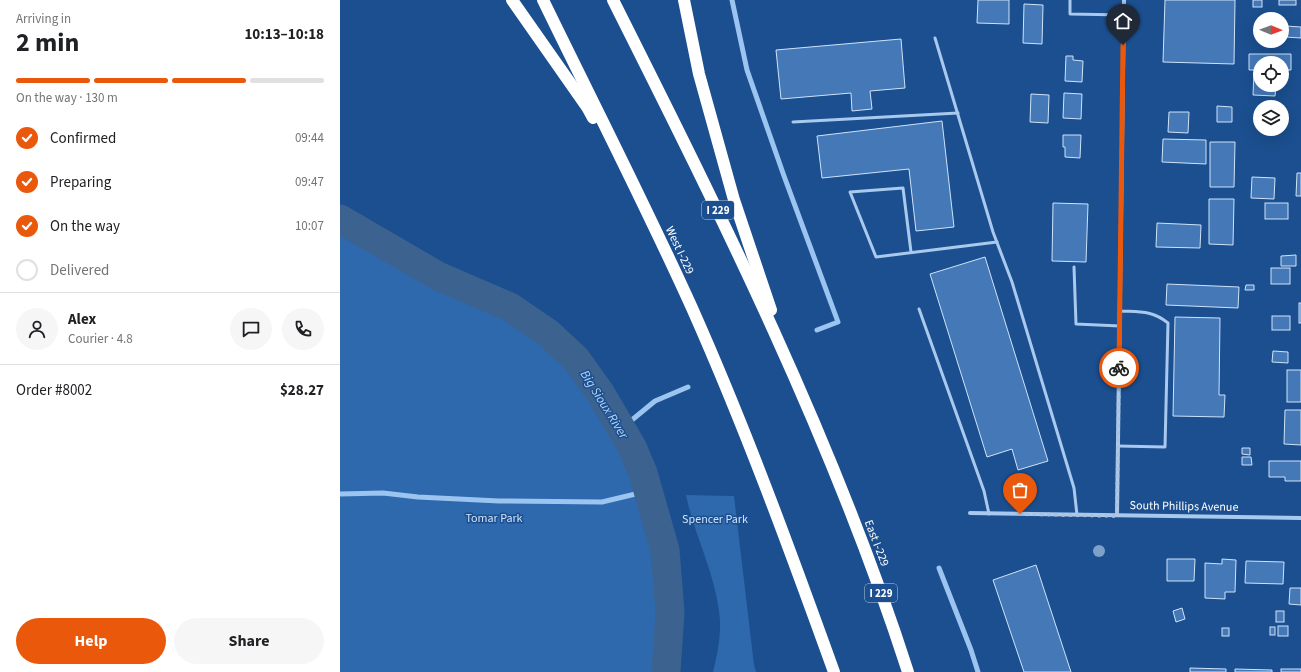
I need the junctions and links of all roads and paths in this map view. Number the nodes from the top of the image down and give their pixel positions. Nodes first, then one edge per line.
1 (512, 0) edge
2 (543, 0) edge
3 (613, 0) edge
4 (684, 0) edge
5 (1070, 0) edge
6 (1124, 0) edge
7 (1123, 15) junction
8 (935, 38) dead end
9 (958, 113) junction
10 (793, 122) dead end
11 (996, 242) junction
12 (663, 245) junction
13 (911, 252) junction
14 (1074, 267) dead end
15 (919, 308) dead end
16 (1120, 311) junction
17 (1120, 326) junction
18 (815, 423) junction
19 (1118, 446) junction
20 (970, 513) dead end
21 (989, 514) junction
22 (1077, 515) junction
23 (1117, 516) junction
24 (1301, 518) edge
25 (834, 672) edge
26 (908, 672) edge

1 - 12 highway
2 - 12 highway, West I-229
3 - 18 highway, I 229
4 - 18 highway
5 - 7 lane
6 - 7 street
7 - 16 street
8 - 9 lane
9 - 10 lane
9 - 11 lane
11 - 13 lane
11 - 22 lane
12 - 25 highway, West I-229
13 - 13 lane
14 - 17 lane
15 - 21 lane
16 - 17 street
16 - 19 lane
17 - 19 street
18 - 26 highway, East I-229 / I 229
19 - 23 street
20 - 21 street, South Phillips Avenue
21 - 22 street, South Phillips Avenue
22 - 23 street, South Phillips Avenue
23 - 24 street, South Phillips Avenue

